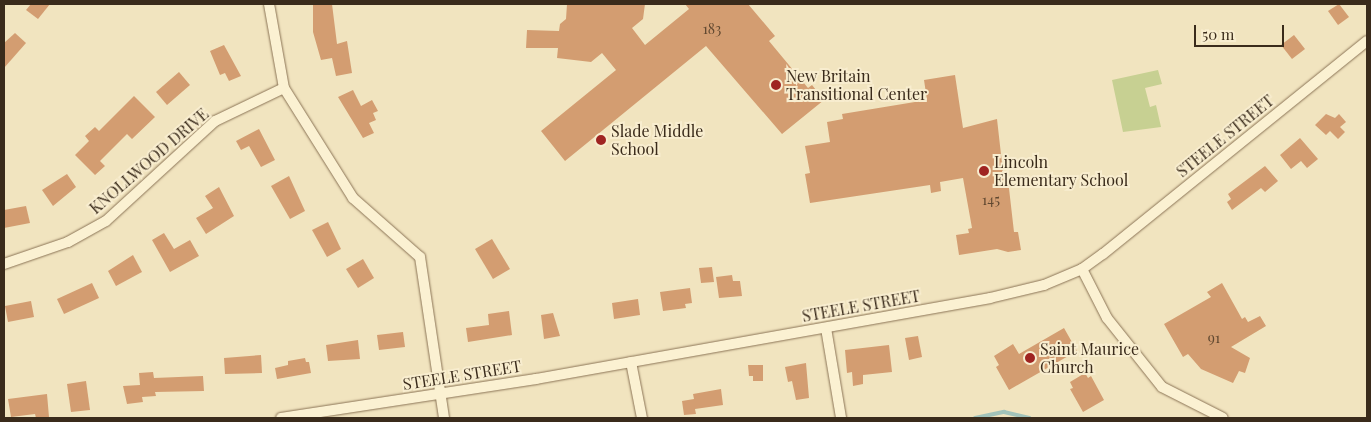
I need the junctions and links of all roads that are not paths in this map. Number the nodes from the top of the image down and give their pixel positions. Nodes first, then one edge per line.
1 (268, 4) edge
2 (1367, 41) edge
3 (284, 88) junction
4 (4, 264) edge
5 (1082, 269) junction
6 (826, 328) junction
7 (631, 362) junction
8 (440, 394) junction
9 (281, 418) edge
10 (444, 418) edge
11 (642, 418) edge
12 (841, 418) edge
13 (1223, 418) edge

1 - 3 street
2 - 5 street, STEELE STREET
3 - 4 street, KNOLLWOOD DRIVE
3 - 8 street
5 - 6 street, STEELE STREET
5 - 13 street
6 - 7 street, STEELE STREET
6 - 12 street
7 - 8 street, STEELE STREET
7 - 11 street
8 - 9 street, STEELE STREET
8 - 10 street

